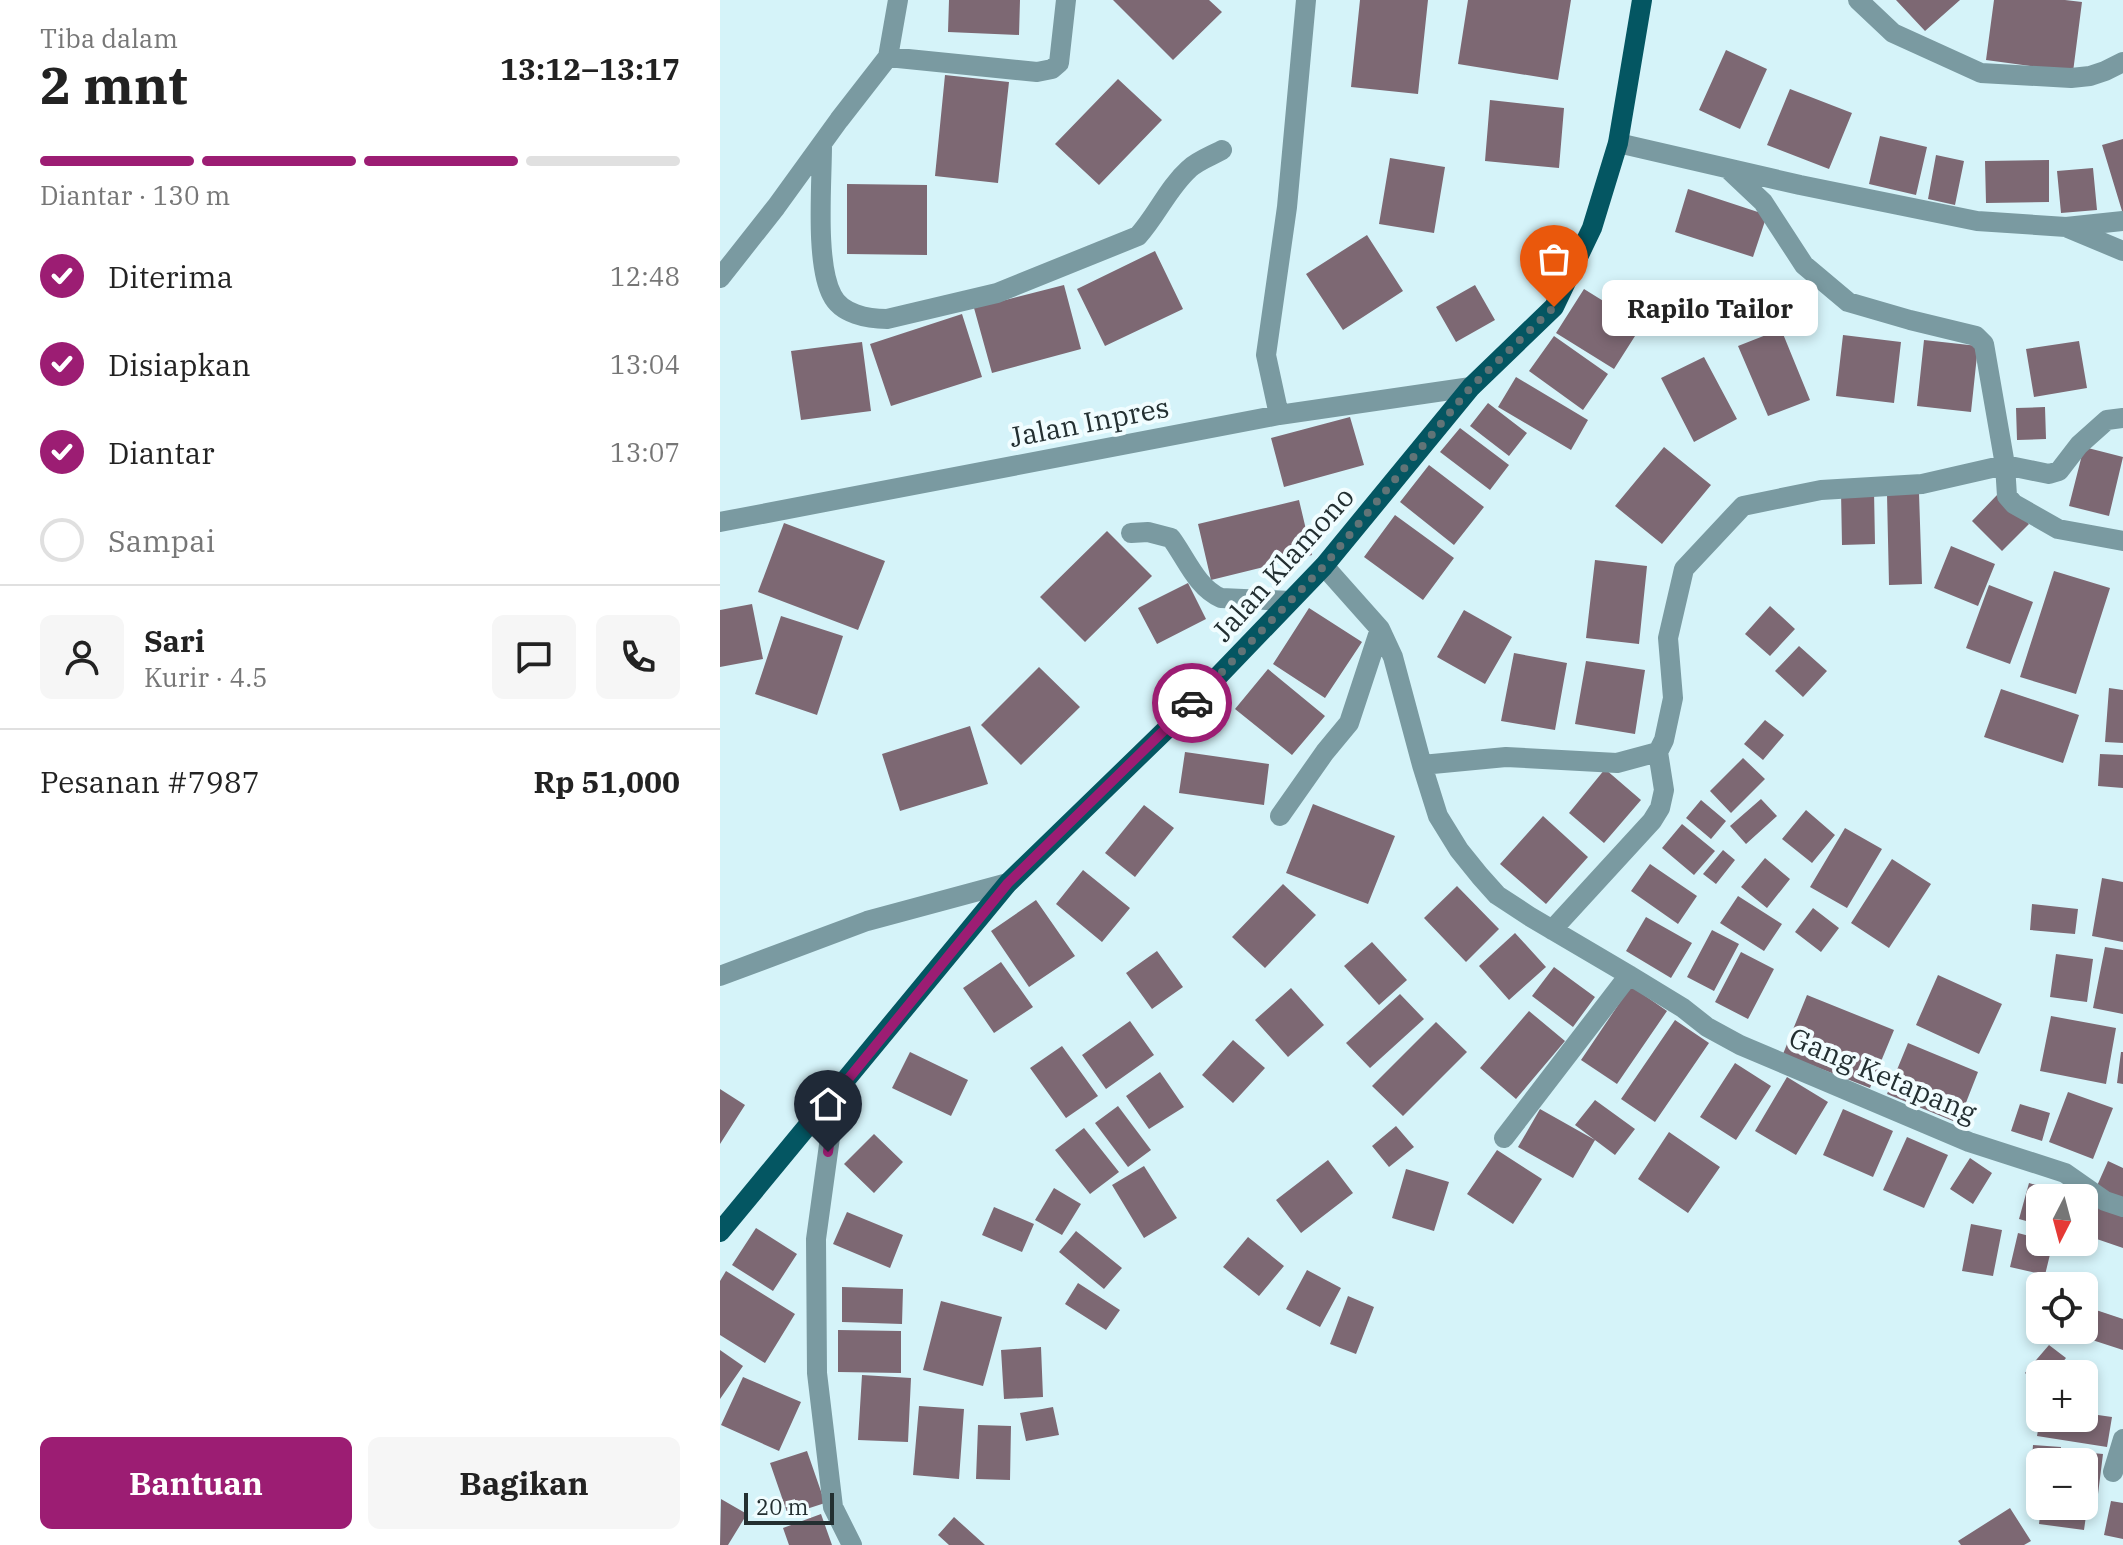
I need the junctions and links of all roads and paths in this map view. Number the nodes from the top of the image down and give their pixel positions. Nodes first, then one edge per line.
1 (898, 0) edge
2 (1066, 0) edge
3 (1306, 0) edge
4 (1642, 0) edge
5 (1858, 0) edge
6 (888, 57) junction
7 (2123, 62) edge
8 (1618, 143) junction
9 (822, 145) junction
10 (1222, 150) dead end
11 (1727, 168) junction
12 (2123, 221) edge
13 (2066, 227) junction
14 (2123, 251) edge
15 (720, 278) edge
16 (1471, 387) junction
17 (1279, 415) junction
18 (2123, 418) edge
19 (2005, 465) junction
20 (720, 522) edge
21 (1131, 533) dead end
22 (2123, 541) edge
23 (1324, 566) junction
24 (1290, 601) junction
25 (1380, 629) junction
26 (1658, 752) junction
27 (1422, 765) junction
28 (1280, 816) dead end
29 (1008, 883) junction
30 (1552, 930) junction
31 (1629, 975) junction
32 (720, 976) edge
33 (836, 1094) junction
34 (1504, 1138) dead end
35 (2123, 1207) edge
36 (720, 1232) edge
37 (2123, 1439) edge
38 (2113, 1472) dead end
39 (852, 1545) edge

1 - 6 street
2 - 6 street
3 - 17 street
4 - 8 main road, Jalan Klamono
5 - 7 street
6 - 9 street
8 - 11 street
8 - 16 main road, Jalan Klamono
9 - 10 street
9 - 15 street
11 - 13 street
11 - 19 street
12 - 13 street
13 - 14 street
16 - 17 street, Jalan Inpres
16 - 23 main road, Jalan Klamono
17 - 20 street, Jalan Inpres
18 - 19 street
19 - 22 street
19 - 26 street
21 - 24 street
23 - 24 main road, Jalan Klamono
23 - 25 street, Gang Ketapang
24 - 29 main road, Jalan Klamono
25 - 27 street, Gang Ketapang
25 - 28 street
26 - 27 street
26 - 30 street
27 - 30 street, Gang Ketapang
29 - 32 street
29 - 33 main road, Jalan Klamono
30 - 31 street, Gang Ketapang
31 - 34 street
31 - 35 street, Gang Ketapang
33 - 36 main road, Jalan Klamono
33 - 39 street
37 - 38 street

